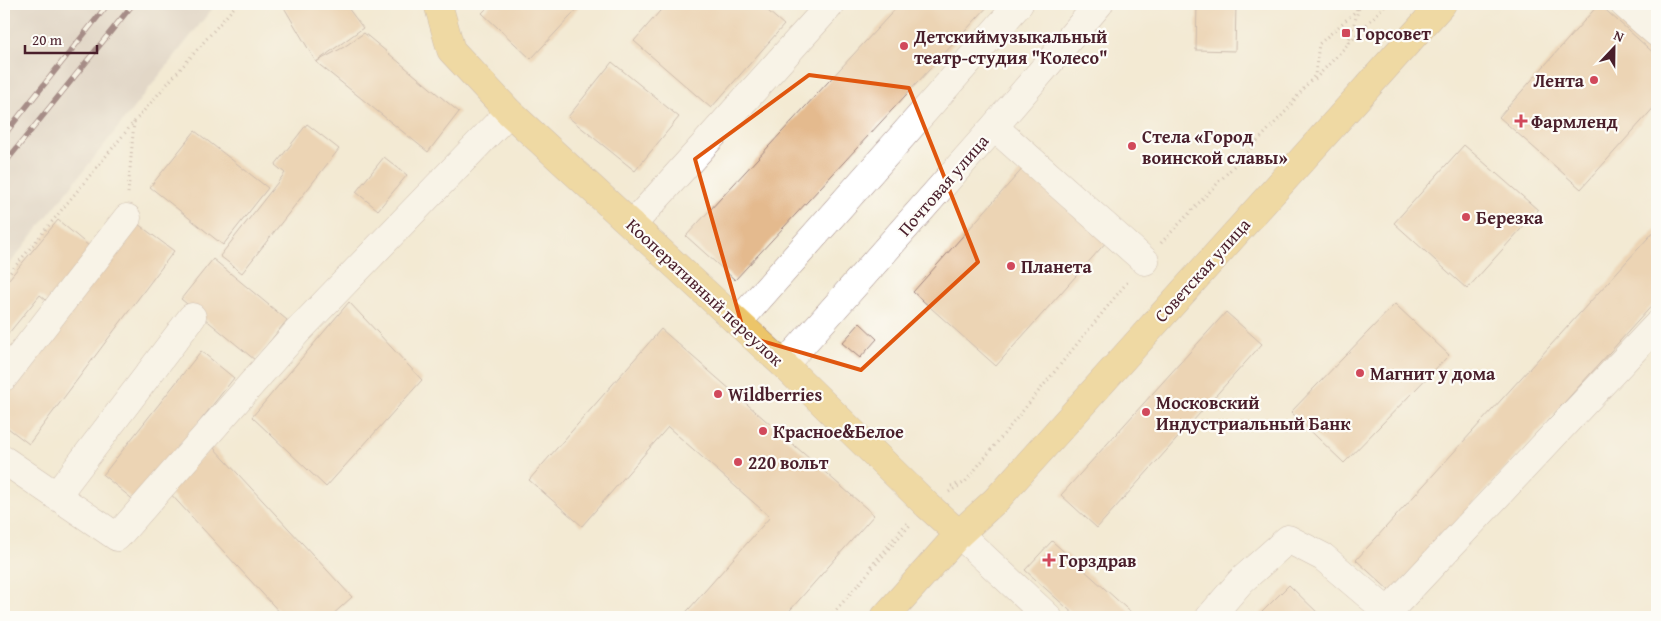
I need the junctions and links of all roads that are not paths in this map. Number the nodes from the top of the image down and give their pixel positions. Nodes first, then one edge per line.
1 (438, 4) edge
2 (831, 4) edge
3 (1019, 4) edge
4 (1099, 4) edge
5 (1442, 4) edge
6 (1624, 4) edge
7 (1657, 33) edge
8 (509, 112) junction
9 (994, 127) junction
10 (127, 218) road end
11 (632, 225) junction
12 (1145, 261) road end
13 (192, 317) dead end
14 (738, 322) junction
15 (1657, 325) edge
16 (784, 365) junction
17 (4, 377) edge
18 (4, 460) edge
19 (56, 496) junction
20 (959, 534) junction
21 (885, 617) edge
22 (1048, 617) edge
23 (1210, 617) edge

1 - 8 main road, Кооперативный переулок
2 - 11 street
3 - 14 street
4 - 9 street, Почтовая улица
5 - 20 main road, Советская улица
6 - 7 street
8 - 11 main road, Кооперативный переулок
8 - 19 street
9 - 12 street
9 - 16 street, Почтовая улица
10 - 17 street
11 - 14 main road, Кооперативный переулок
13 - 19 street
14 - 16 main road, Кооперативный переулок
15 - 23 street
16 - 20 main road, Кооперативный переулок
18 - 19 street
20 - 21 main road, Советская улица
20 - 22 street

